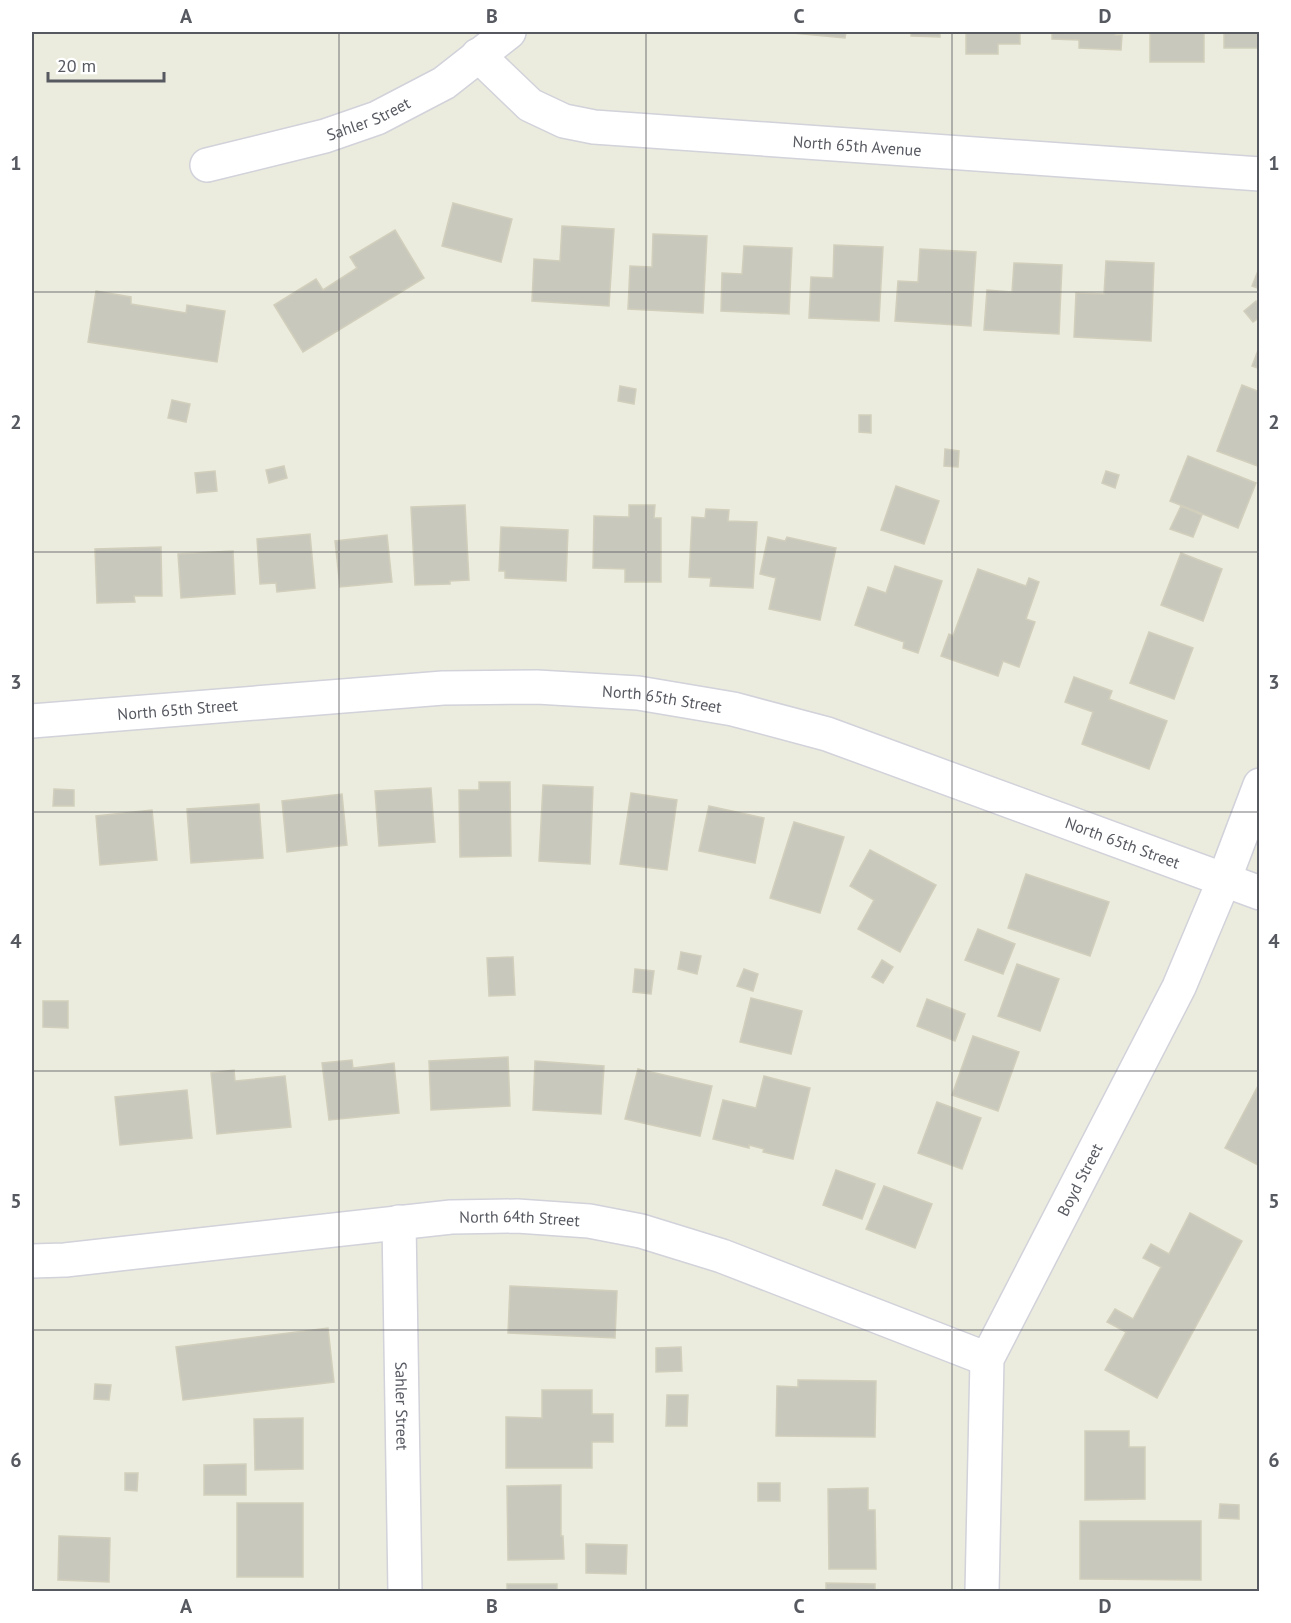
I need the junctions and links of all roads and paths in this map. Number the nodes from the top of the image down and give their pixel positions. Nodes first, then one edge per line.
1 (509, 32) edge
2 (478, 55) junction
3 (207, 165) dead end
4 (1260, 174) edge
5 (32, 721) edge
6 (1260, 785) edge
7 (1224, 880) junction
8 (1260, 893) edge
9 (399, 1222) junction
10 (32, 1261) edge
11 (987, 1359) junction
12 (405, 1592) edge
13 (982, 1592) edge

1 - 2 street, Sahler Street
2 - 3 street, Sahler Street
2 - 4 street, North 65th Avenue
5 - 7 street, North 65th Street
6 - 7 street, Boyd Street
7 - 8 street, North 65th Street
7 - 11 street, Boyd Street
9 - 10 street, North 64th Street
9 - 11 street, North 64th Street
9 - 12 street, Sahler Street
11 - 13 street, Boyd Street

